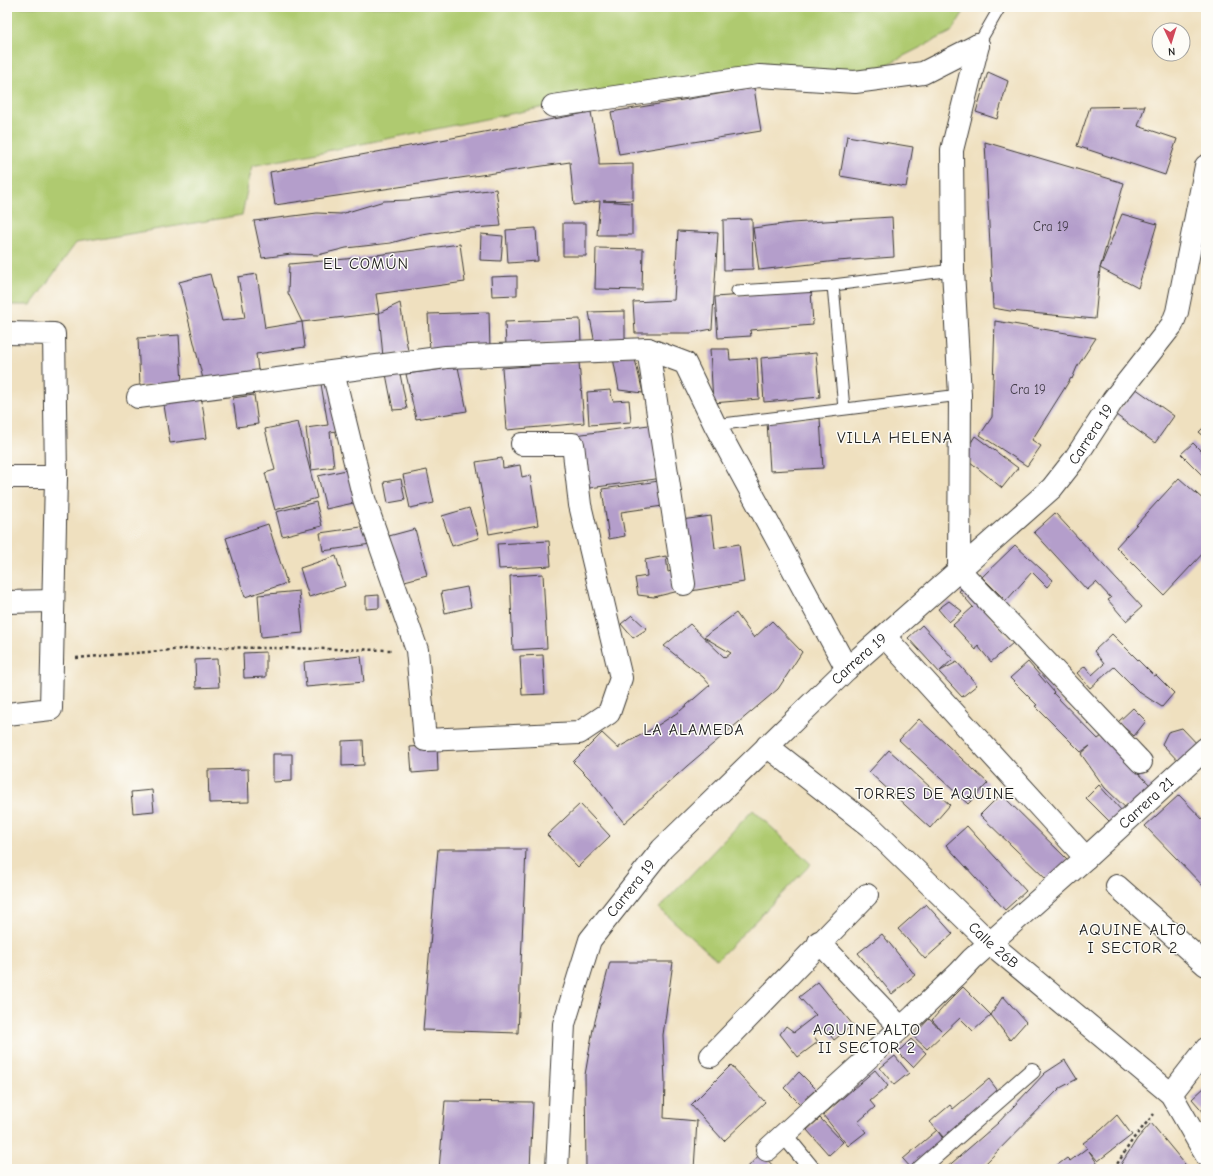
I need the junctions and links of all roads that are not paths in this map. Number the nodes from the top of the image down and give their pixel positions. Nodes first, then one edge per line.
1 (1000, 7) edge
2 (978, 45) junction
3 (553, 106) dead end
4 (1206, 166) edge
5 (953, 270) junction
6 (833, 285) junction
7 (738, 291) dead end
8 (7, 333) edge
9 (648, 350) junction
10 (333, 372) junction
11 (960, 395) junction
12 (138, 397) dead end
13 (844, 409) junction
14 (715, 424) junction
15 (522, 444) dead end
16 (7, 477) edge
17 (56, 477) junction
18 (959, 570) junction
19 (684, 584) dead end
20 (53, 601) junction
21 (7, 602) edge
22 (885, 637) junction
23 (847, 669) junction
24 (7, 714) edge
25 (767, 746) junction
26 (1206, 748) edge
27 (1141, 762) dead end
28 (1086, 858) junction
29 (1117, 886) dead end
30 (867, 895) dead end
31 (819, 942) junction
32 (990, 943) junction
33 (1206, 965) edge
34 (901, 1028) junction
35 (1206, 1049) edge
36 (711, 1056) dead end
37 (1032, 1071) dead end
38 (1171, 1094) junction
39 (784, 1135) junction
40 (768, 1150) dead end
41 (1206, 1155) edge
42 (557, 1169) edge
43 (812, 1169) edge
44 (920, 1169) edge

1 - 2 lane
2 - 3 street
2 - 5 street
4 - 18 street, Carrera 19
5 - 6 lane
5 - 11 street
6 - 7 lane
6 - 13 lane
8 - 17 street
9 - 10 street
9 - 14 street
9 - 19 street
10 - 12 street
10 - 15 street
11 - 13 lane
11 - 18 street
13 - 14 lane
14 - 23 street
16 - 17 street
17 - 20 street
18 - 22 street, Carrera 19
18 - 27 street
20 - 21 street
20 - 24 street
22 - 23 street, Carrera 19
22 - 28 street
23 - 25 street, Carrera 19
25 - 32 street, Calle 26B
25 - 42 street, Carrera 19
26 - 28 street, Carrera 21
28 - 32 street, Carrera 21
29 - 33 street
30 - 31 street
31 - 34 street
31 - 36 street
32 - 34 street, Carrera 21
32 - 38 street, Calle 26B
34 - 39 street, Carrera 21
35 - 38 street
37 - 44 street
38 - 41 street, Calle 26B
39 - 40 street, Carrera 21
39 - 43 street

